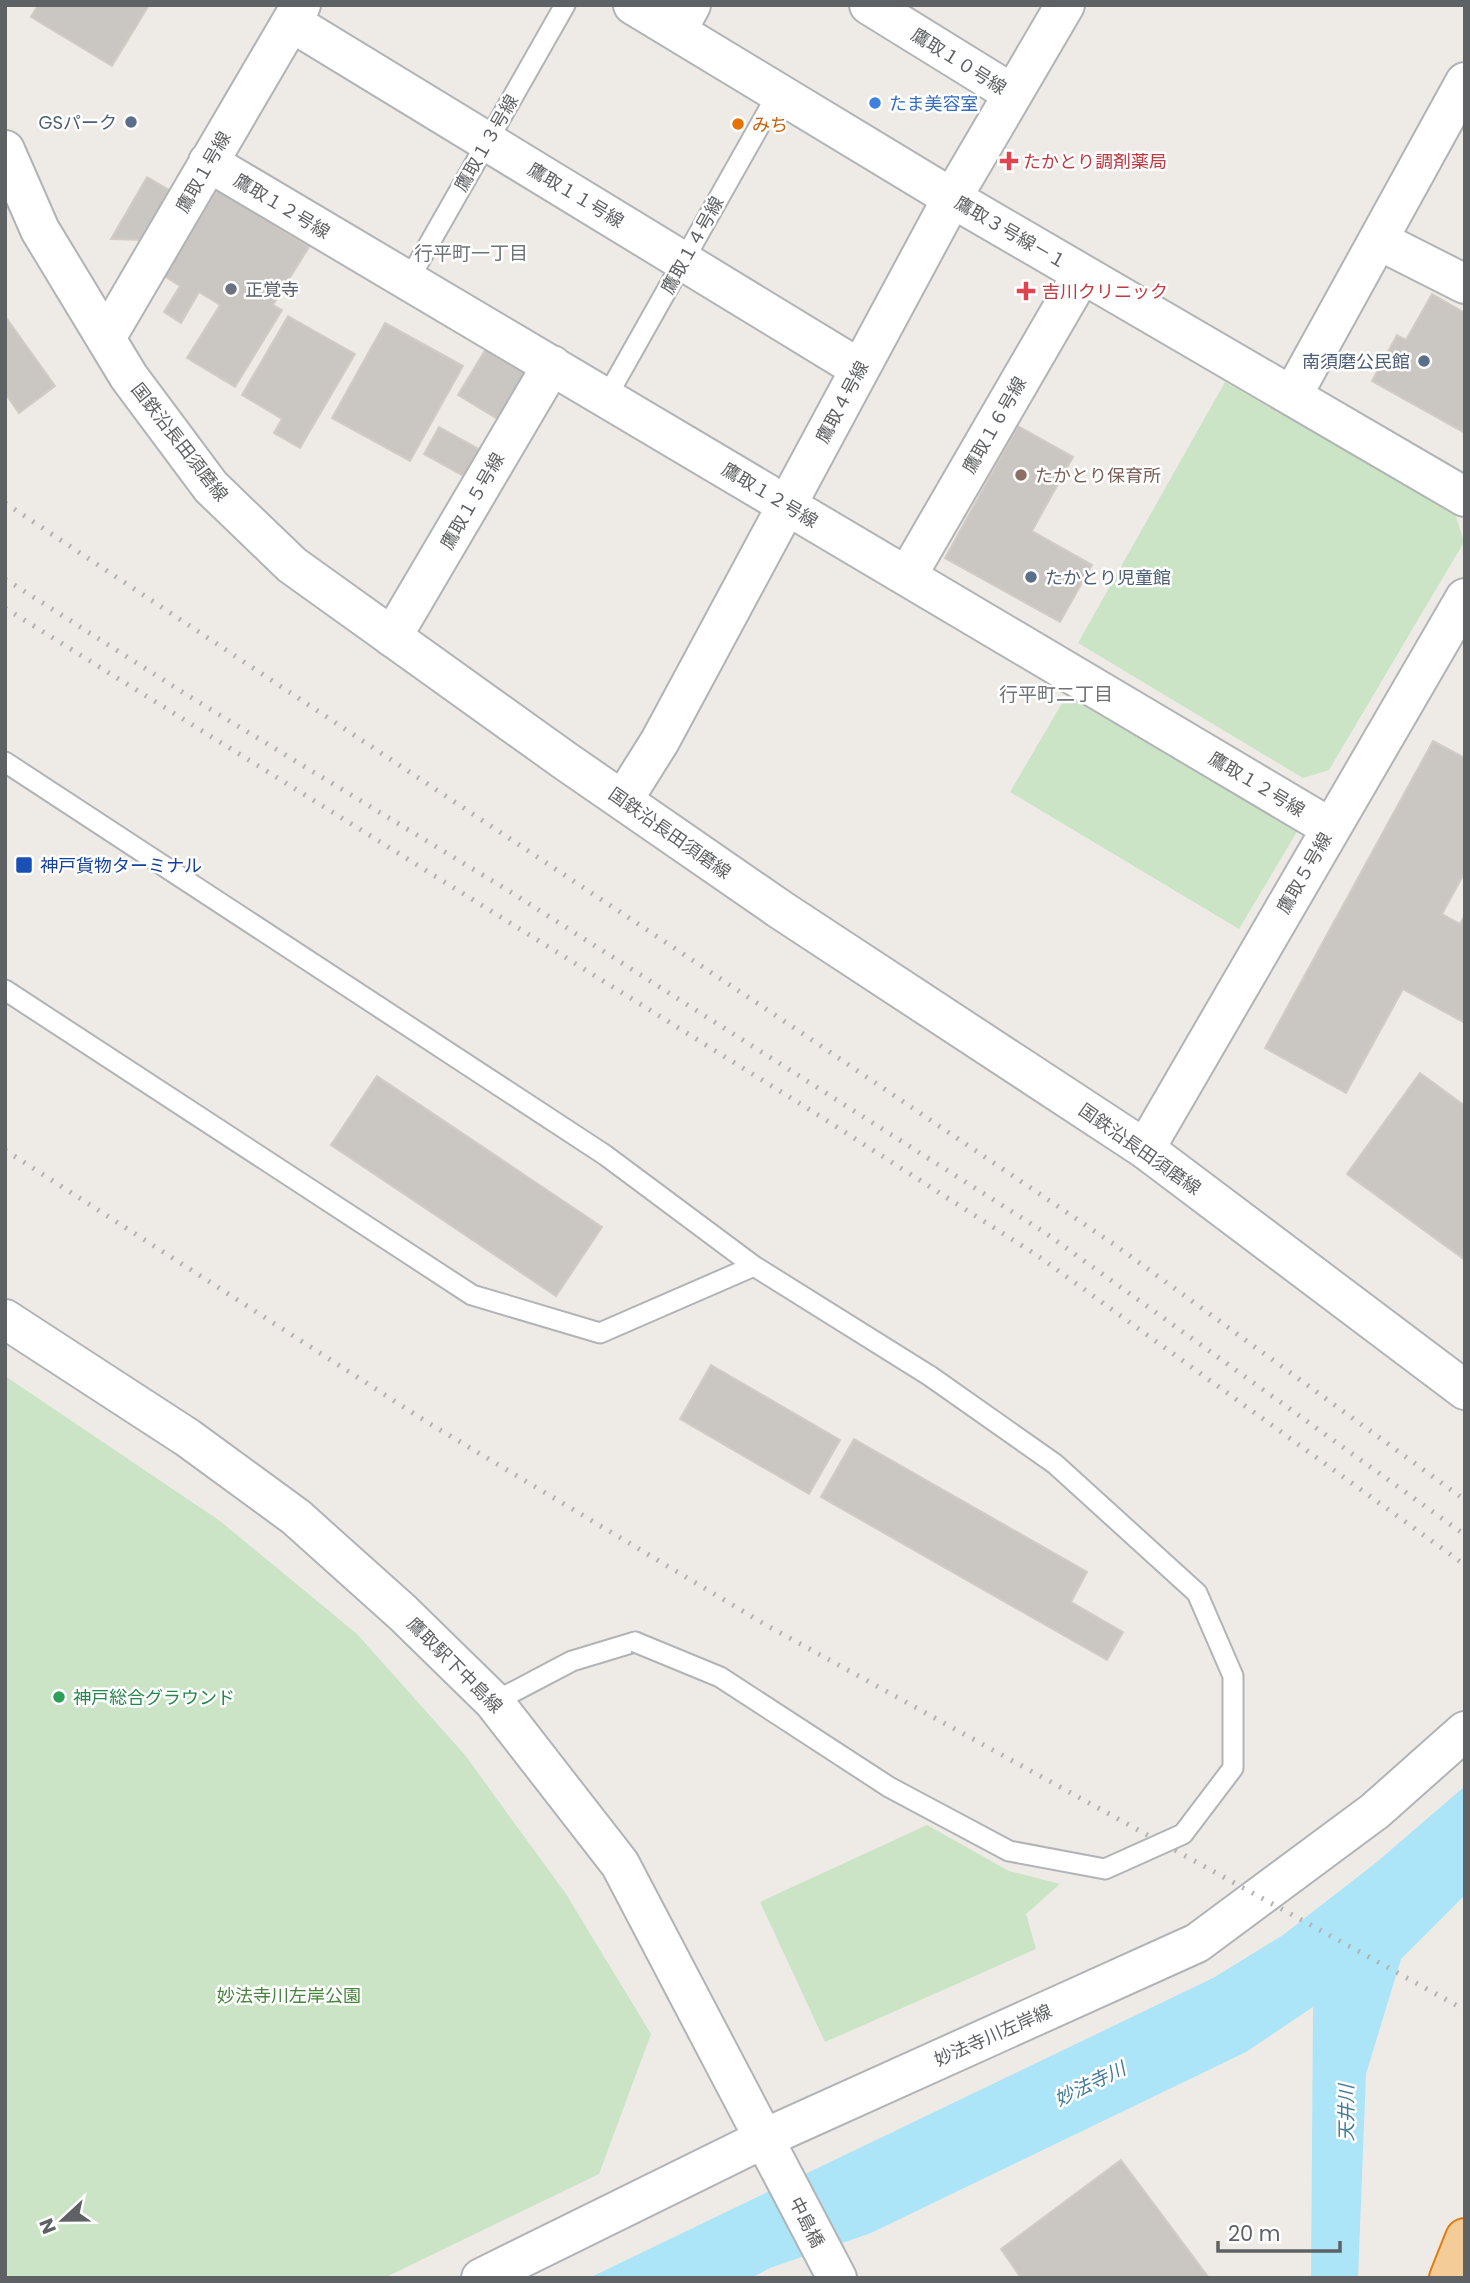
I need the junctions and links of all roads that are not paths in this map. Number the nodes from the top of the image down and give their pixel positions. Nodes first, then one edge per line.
1 (565, 5) edge
2 (634, 5) edge
3 (869, 5) edge
4 (1065, 5) edge
5 (296, 14) edge
6 (684, 18) edge
7 (1465, 82) edge
8 (778, 93) junction
9 (1013, 94) junction
10 (487, 141) junction
11 (5, 150) edge
12 (208, 162) junction
13 (952, 198) junction
14 (1378, 240) junction
15 (683, 261) junction
16 (1082, 274) junction
17 (408, 281) junction
18 (1465, 284) edge
19 (106, 338) junction
20 (552, 365) junction
21 (860, 369) junction
22 (1292, 396) junction
23 (606, 398) junction
24 (1465, 496) edge
25 (787, 505) junction
26 (906, 576) junction
27 (1465, 598) edge
28 (392, 637) junction
29 (5, 762) edge
30 (623, 800) junction
31 (1331, 828) junction
32 (5, 990) edge
33 (1145, 1149) junction
34 (754, 1266) junction
35 (5, 1319) edge
36 (1465, 1390) edge
37 (494, 1702) junction
38 (1465, 1731) edge
39 (765, 2138) junction
40 (787, 2183) joint
41 (1465, 2238) edge
42 (832, 2269) edge
43 (481, 2278) edge
44 (1449, 2278) edge

1 - 10 lane, 鷹取１３号線
2 - 6 street, 鷹取３号線－１
3 - 9 street, 鷹取１０号線
4 - 9 street, 鷹取４号線
5 - 10 street, 鷹取１１号線
5 - 12 street, 鷹取１号線
6 - 8 street, 鷹取３号線－１
7 - 14 street
8 - 13 street, 鷹取３号線－１
8 - 15 lane, 鷹取１４号線
9 - 13 street, 鷹取４号線
10 - 15 street, 鷹取１１号線
10 - 17 lane, 鷹取１３号線
11 - 19 street, 国鉄沿長田須磨線
12 - 17 street, 鷹取１２号線
12 - 19 street, 鷹取１号線
13 - 16 street, 鷹取３号線－１
13 - 21 street, 鷹取４号線
14 - 18 street
14 - 22 street
15 - 21 street, 鷹取１１号線
15 - 23 lane, 鷹取１４号線
16 - 22 street, 鷹取３号線－１
16 - 26 street, 鷹取１６号線
17 - 20 street, 鷹取１２号線
19 - 28 street, 国鉄沿長田須磨線
20 - 23 street, 鷹取１２号線
20 - 28 street, 鷹取１５号線
21 - 25 street, 鷹取４号線
22 - 24 street, 鷹取３号線－１
23 - 25 street, 鷹取１２号線
25 - 26 street, 鷹取１２号線
25 - 30 street, 鷹取４号線
26 - 31 street, 鷹取１２号線
27 - 31 street, 鷹取５号線
28 - 30 street, 国鉄沿長田須磨線
29 - 34 lane
30 - 33 street, 国鉄沿長田須磨線
31 - 33 street, 鷹取５号線
32 - 34 lane
33 - 36 street, 国鉄沿長田須磨線
34 - 37 lane, bridge
35 - 37 street, 鷹取駅下中島線
37 - 39 street, 鷹取駅下中島線
38 - 39 street, 妙法寺川左岸線
39 - 40 street, 鷹取駅下中島線
39 - 43 street, 妙法寺川左岸線
40 - 42 street, 中島橋
41 - 44 highway

